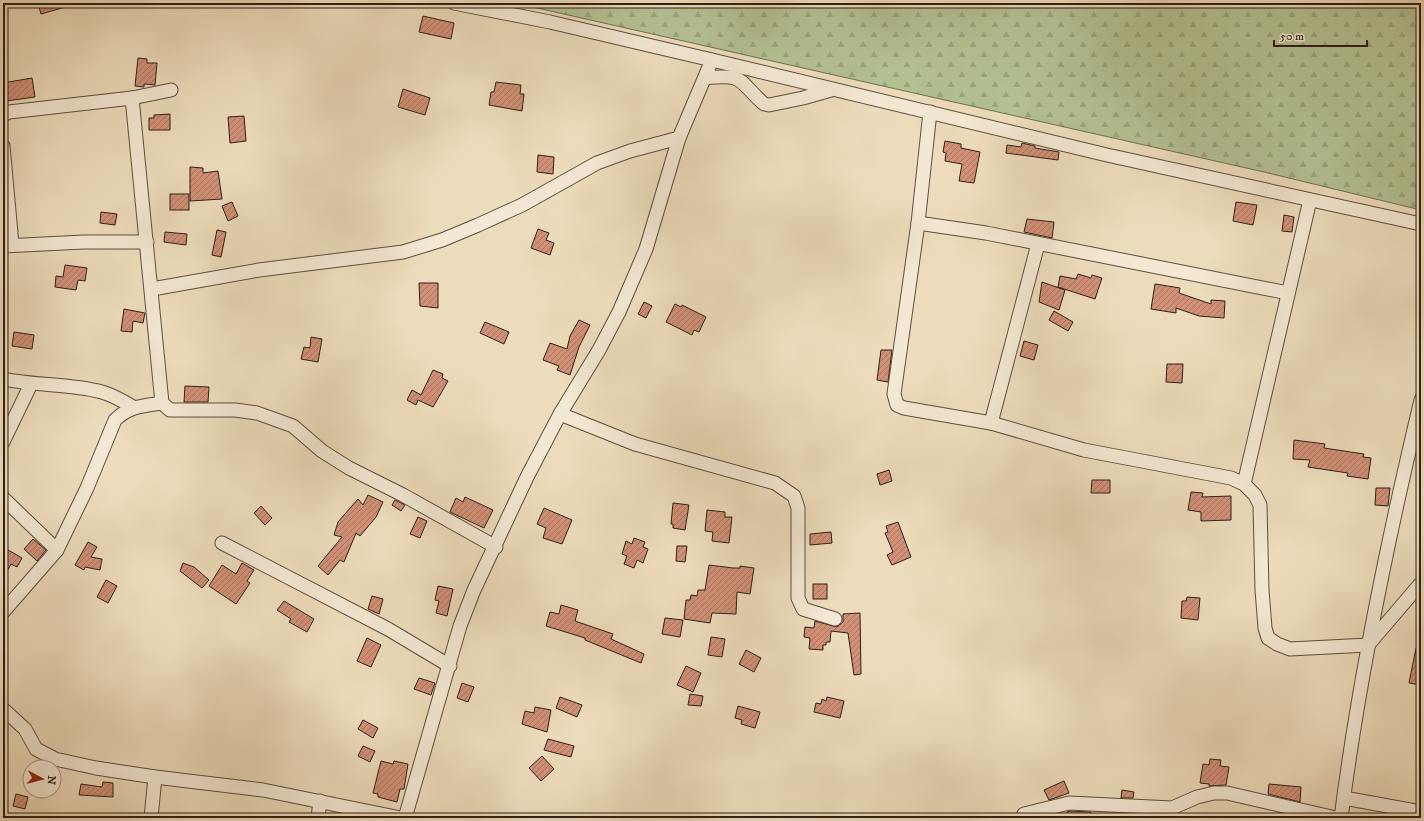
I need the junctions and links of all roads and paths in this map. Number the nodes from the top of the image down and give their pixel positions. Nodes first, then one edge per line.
1 (454, 3) edge
2 (712, 60) junction
3 (705, 78) junction
4 (171, 90) dead end
5 (831, 90) junction
6 (132, 98) junction
7 (930, 112) junction
8 (3, 113) edge
9 (680, 138) junction
10 (3, 146) edge
11 (1310, 200) junction
12 (918, 223) junction
13 (1421, 224) edge
14 (147, 242) junction
15 (1038, 244) junction
16 (8, 245) edge
17 (152, 289) junction
18 (1288, 293) junction
19 (3, 379) edge
20 (31, 384) junction
21 (1421, 400) edge
22 (162, 403) junction
23 (132, 407) junction
24 (560, 414) junction
25 (991, 423) junction
26 (3, 442) edge
27 (1244, 484) junction
28 (3, 498) edge
29 (222, 543) dead end
30 (496, 547) junction
31 (57, 550) junction
32 (1421, 583) edge
33 (3, 612) edge
34 (835, 619) dead end
35 (1368, 645) junction
36 (450, 666) junction
37 (3, 709) edge
38 (155, 777) junction
39 (1344, 798) junction
40 (320, 801) junction
41 (1421, 812) edge
42 (1397, 813) edge
43 (1024, 814) dead end
44 (151, 818) edge
45 (318, 818) edge
46 (401, 818) edge
47 (405, 818) edge
48 (1336, 818) edge
49 (1341, 818) edge

1 - 2 street
2 - 3 street
2 - 5 street
3 - 5 street
3 - 9 street
4 - 6 street
5 - 7 street
6 - 8 street
6 - 14 street
7 - 11 street
7 - 12 street
9 - 17 street
9 - 24 street
10 - 16 street
11 - 13 street
11 - 18 street
12 - 15 street
12 - 25 street
14 - 16 street
14 - 17 street
15 - 18 street
15 - 25 street
17 - 22 street
18 - 27 street
19 - 20 street
20 - 23 street
20 - 26 street
21 - 35 street
22 - 23 street
22 - 30 street
23 - 31 street
24 - 30 street
24 - 34 street
25 - 27 street
27 - 35 street
28 - 31 street
29 - 36 street
30 - 36 street
31 - 33 street
32 - 35 street
35 - 39 street
36 - 47 street
37 - 38 street
38 - 40 street
38 - 44 street
39 - 42 street
39 - 49 street
40 - 45 street
40 - 46 street
41 - 42 street
43 - 48 street

